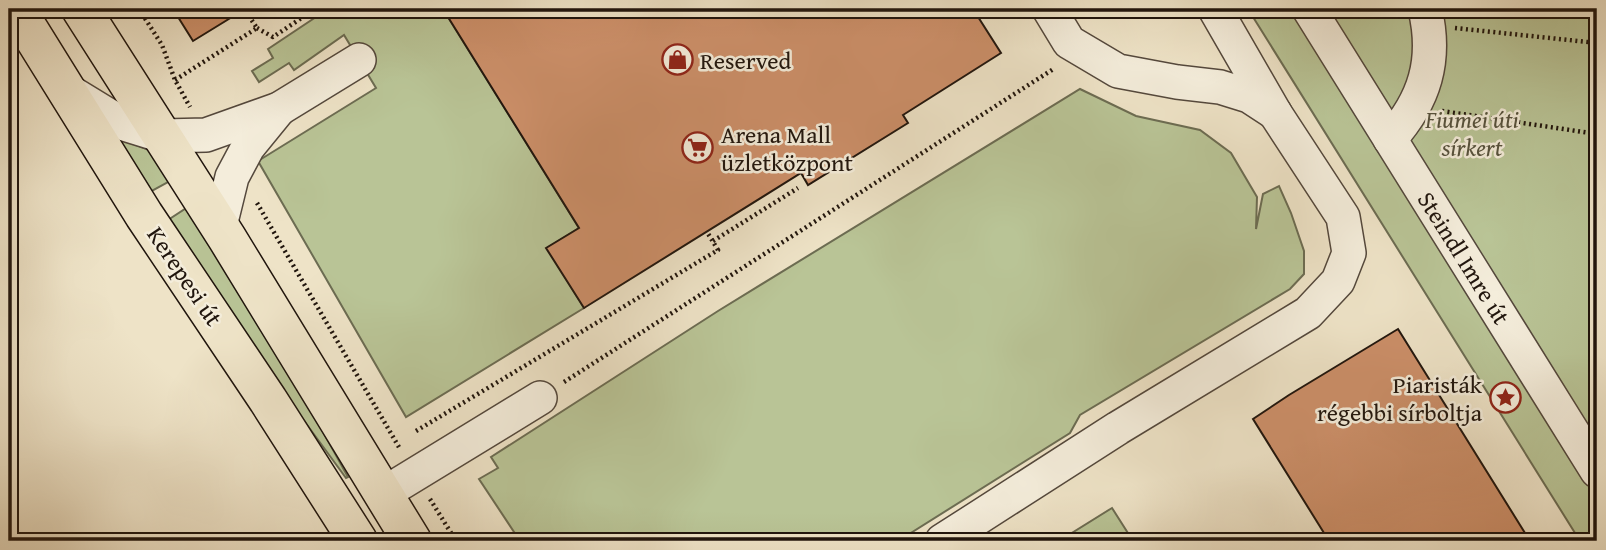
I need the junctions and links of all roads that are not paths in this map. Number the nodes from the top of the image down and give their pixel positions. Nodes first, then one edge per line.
1 (16, 9) edge
2 (81, 9) edge
3 (1049, 9) edge
4 (1215, 9) edge
5 (1309, 9) edge
6 (1427, 17) edge
7 (359, 60) dead end
8 (66, 90) junction
9 (279, 109) junction
10 (1275, 113) junction
11 (163, 136) junction
12 (1390, 139) junction
13 (220, 226) junction
14 (540, 398) road end
15 (1596, 467) edge
16 (383, 495) junction
17 (358, 541) edge
18 (412, 541) edge
19 (942, 541) edge

1 - 8 main road, Kerepesi út
2 - 11 main road
3 - 10 lane
4 - 10 lane
5 - 12 lane, Steindl Imre út
6 - 12 lane
7 - 9 lane
8 - 11 lane
8 - 17 main road, Kerepesi út
9 - 11 lane
9 - 13 lane
10 - 19 lane
11 - 13 main road
12 - 15 lane, Steindl Imre út
13 - 16 main road
14 - 16 lane
16 - 18 main road

